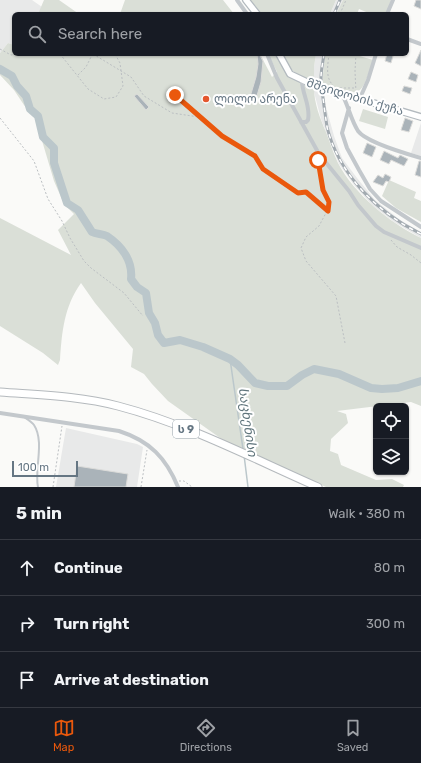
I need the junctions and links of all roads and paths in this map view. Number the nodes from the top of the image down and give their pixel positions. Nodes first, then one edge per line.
1 (237, 0) edge
2 (246, 0) edge
3 (346, 0) edge
4 (393, 0) edge
5 (246, 12) edge
6 (255, 12) edge
7 (341, 12) edge
8 (388, 12) edge
9 (409, 41) edge
10 (421, 44) edge
11 (0, 49) edge
12 (12, 55) edge
13 (62, 56) edge
14 (92, 56) edge
15 (96, 56) edge
16 (116, 56) edge
17 (268, 56) edge
18 (280, 56) edge
19 (329, 56) edge
20 (356, 56) edge
21 (375, 56) edge
22 (121, 72) junction
23 (77, 75) junction
24 (302, 80) junction
25 (339, 87) dead end
26 (356, 88) junction
27 (334, 89) junction
28 (342, 93) junction
29 (175, 95) dead end
30 (358, 98) junction
31 (349, 108) junction
32 (421, 116) edge
33 (0, 118) edge
34 (200, 118) junction
35 (301, 122) junction
36 (318, 154) junction
37 (421, 158) edge
38 (328, 211) junction
39 (421, 227) edge
40 (384, 232) junction
41 (421, 248) edge
42 (421, 263) edge
43 (143, 316) dead end
44 (345, 343) dead end
45 (0, 392) edge
46 (0, 413) edge
47 (23, 416) junction
48 (63, 423) junction
49 (148, 445) junction
50 (175, 481) junction
51 (38, 487) edge
52 (53, 487) edge
53 (141, 487) edge
54 (178, 487) edge
55 (192, 487) edge
56 (318, 487) edge

1 - 5 street
2 - 6 street
3 - 7 path
4 - 8 street
9 - 10 street
11 - 12 path
13 - 23 path
14 - 23 path
15 - 22 path
16 - 22 path
17 - 35 street
18 - 24 street, მშვიდობის ქუჩა
19 - 27 path
20 - 26 path
21 - 30 street
22 - 23 path
22 - 34 path
24 - 27 street, მშვიდობის ქუჩა, bridge
24 - 35 street
25 - 26 path
26 - 30 path
27 - 28 street, მშვიდობის ქუჩა
28 - 30 street, მშვიდობის ქუჩა
28 - 31 street
29 - 34 path
30 - 32 street, მშვიდობის ქუჩა
31 - 37 street
31 - 39 street
33 - 43 path
34 - 38 path
35 - 36 street
36 - 38 path
36 - 40 street
38 - 44 path
40 - 41 street
40 - 42 path
45 - 56 highway, ს 9
46 - 47 street
47 - 48 street
47 - 51 lane
48 - 49 street
48 - 52 path
49 - 50 street
49 - 53 path
50 - 54 street
50 - 55 path

